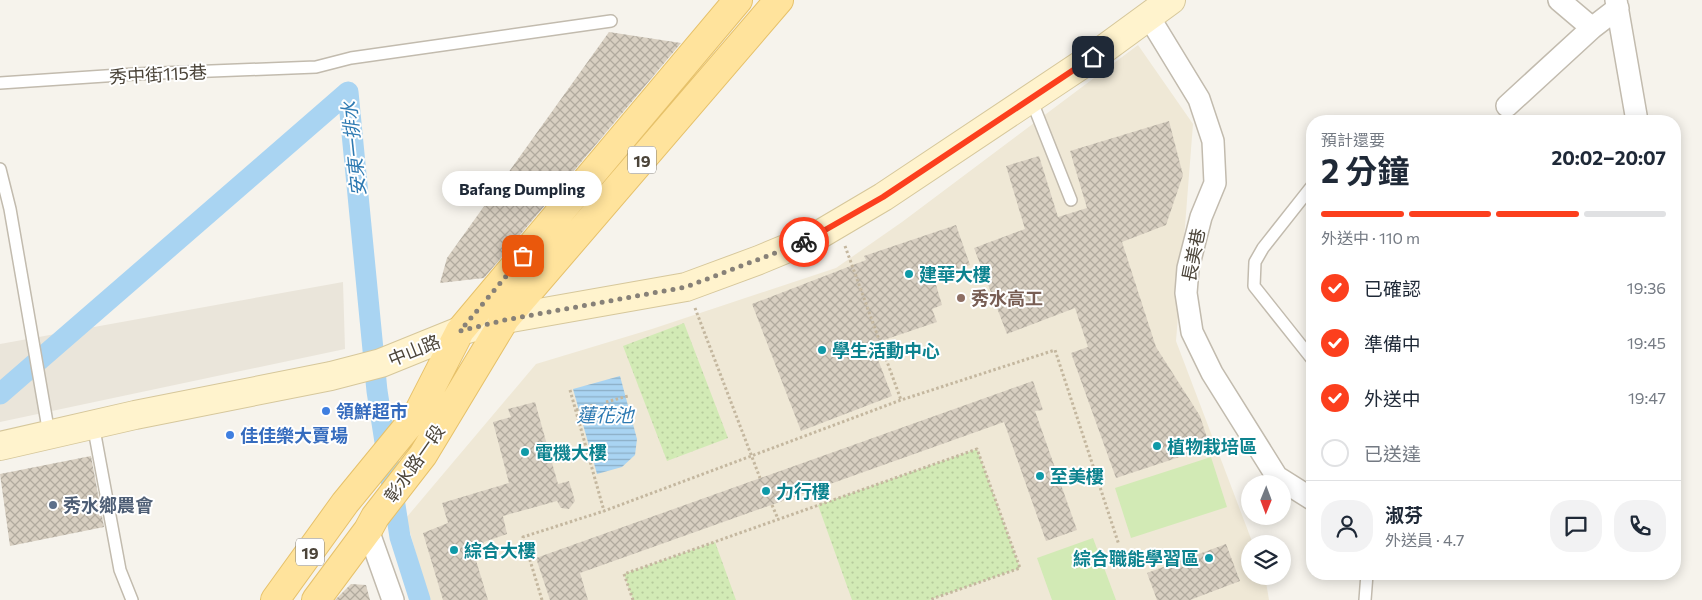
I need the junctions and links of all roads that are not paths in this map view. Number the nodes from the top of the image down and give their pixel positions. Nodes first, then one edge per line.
1 (738, 0) edge
2 (779, 0) edge
3 (1171, 0) edge
4 (1559, 0) edge
5 (1617, 4) edge
6 (1149, 17) junction
7 (611, 21) dead end
8 (1592, 28) junction
9 (0, 84) edge
10 (1031, 99) junction
11 (1507, 106) dead end
12 (1636, 115) edge
13 (0, 169) edge
14 (1306, 194) edge
15 (1071, 200) dead end
16 (505, 320) junction
17 (460, 331) junction
18 (1306, 351) edge
19 (93, 424) junction
20 (49, 434) junction
21 (0, 446) edge
22 (1306, 495) edge
23 (371, 524) junction
24 (1367, 580) edge
25 (132, 600) edge
26 (275, 600) edge
27 (316, 600) edge
28 (393, 600) edge
29 (1365, 600) edge

1 - 17 main road, 19
2 - 16 main road, 19
3 - 6 street, 中山路
4 - 8 street
5 - 8 street
5 - 12 street
6 - 10 street, 中山路
6 - 22 street, 長美巷
7 - 9 lane, 秀中街115巷
8 - 11 street
10 - 15 lane
10 - 16 street, 中山路
13 - 20 lane
14 - 18 lane
16 - 17 street, 中山路
16 - 23 main road, 彰水路一段 / 19
17 - 19 street, 中山路
17 - 26 main road, 彰水路一段 / 19
19 - 20 street, 中山路
19 - 25 lane
20 - 21 street, 中山路
23 - 27 main road, 彰水路一段 / 19
23 - 28 street
24 - 29 lane

